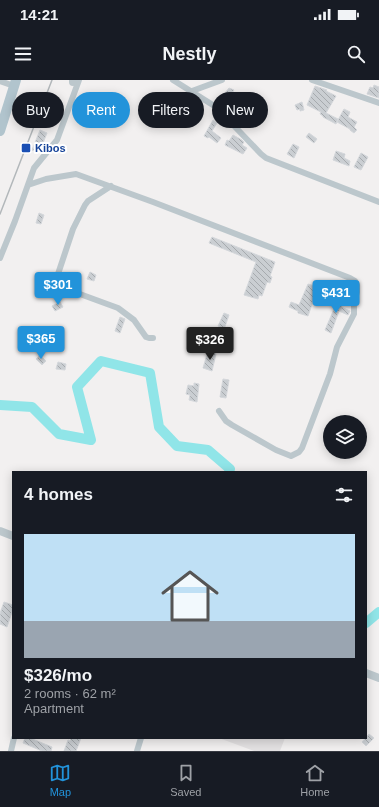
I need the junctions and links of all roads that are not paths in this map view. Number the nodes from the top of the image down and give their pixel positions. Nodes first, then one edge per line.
1 (75, 80) edge
2 (173, 80) edge
3 (222, 80) edge
4 (312, 80) edge
5 (0, 81) edge
6 (15, 83) edge
7 (192, 91) junction
8 (379, 103) edge
9 (0, 131) edge
10 (28, 185) junction
11 (110, 186) junction
12 (379, 202) edge
13 (0, 258) edge
14 (153, 338) dead end
15 (219, 412) dead end
16 (0, 531) edge
17 (12, 536) edge
18 (367, 674) edge
19 (379, 678) edge
20 (14, 739) edge
21 (141, 739) edge
22 (11, 751) edge
23 (137, 751) edge

1 - 10 street
2 - 7 street
3 - 7 street
4 - 8 street
5 - 6 street
6 - 9 main road
7 - 12 street
10 - 11 street
10 - 13 street
11 - 14 street
11 - 15 street
16 - 17 street
18 - 19 street
20 - 22 street
21 - 23 street

